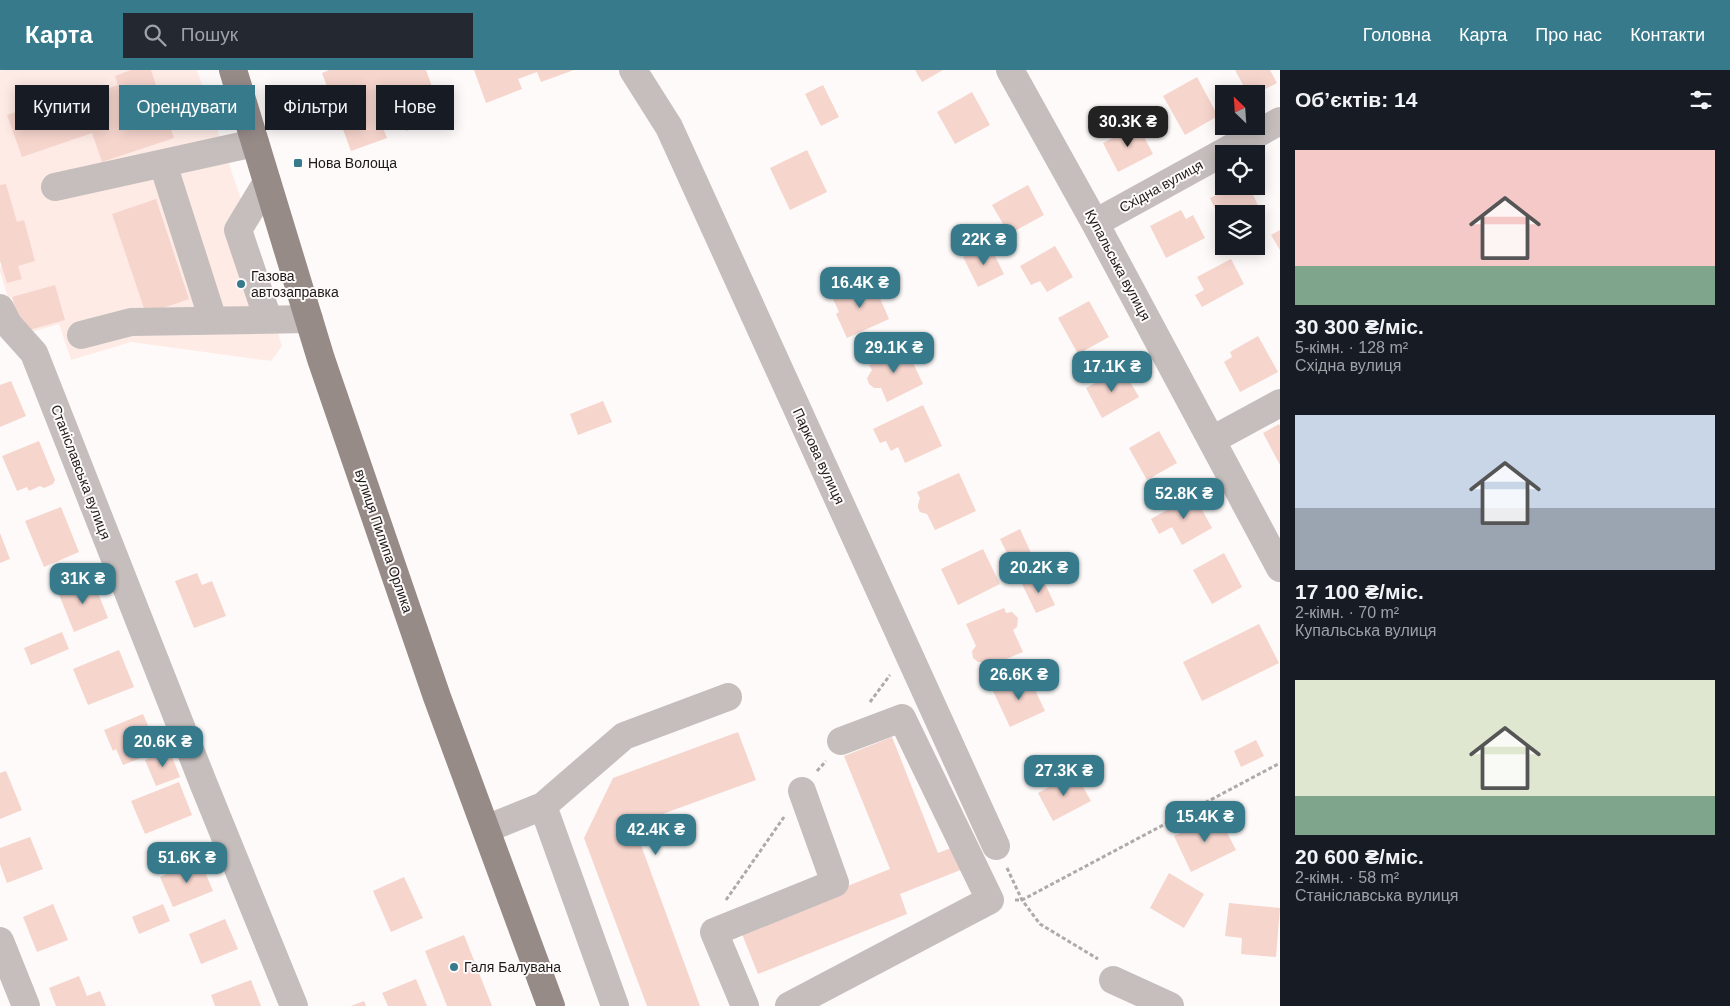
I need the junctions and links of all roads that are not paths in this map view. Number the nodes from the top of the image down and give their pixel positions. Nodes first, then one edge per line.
1 (233, 70) edge
2 (633, 70) edge
3 (1010, 70) edge
4 (1280, 121) edge
5 (255, 144) junction
6 (163, 164) junction
7 (267, 182) junction
8 (55, 188) dead end
9 (1095, 223) junction
10 (0, 308) edge
11 (268, 319) junction
12 (309, 319) junction
13 (213, 320) junction
14 (80, 335) dead end
15 (1280, 403) edge
16 (1212, 440) junction
17 (1280, 568) edge
18 (728, 697) dead end
19 (841, 741) dead end
20 (802, 791) dead end
21 (543, 806) junction
22 (486, 829) junction
23 (996, 846) road end
24 (0, 941) edge
25 (1113, 980) road end
26 (26, 1006) edge
27 (294, 1006) edge
28 (551, 1006) edge
29 (615, 1006) edge
30 (745, 1006) edge
31 (789, 1006) edge
32 (1170, 1006) edge

1 - 5 main road, вулиця Пилипа Орлика
2 - 23 street, Паркова вулиця
3 - 9 street, Купальська вулиця
4 - 9 street, Східна вулиця
5 - 6 street
5 - 7 main road, вулиця Пилипа Орлика
6 - 8 street
6 - 13 street
7 - 11 street
7 - 12 main road, вулиця Пилипа Орлика
9 - 16 street, Купальська вулиця
10 - 27 street, Станіславська вулиця
11 - 12 street
11 - 13 street
12 - 22 main road, вулиця Пилипа Орлика
13 - 14 street
15 - 16 street
16 - 17 street, Купальська вулиця
18 - 21 street
19 - 31 street
20 - 30 street
21 - 22 street
21 - 29 street
22 - 28 main road, вулиця Пилипа Орлика
24 - 26 street
25 - 32 street

